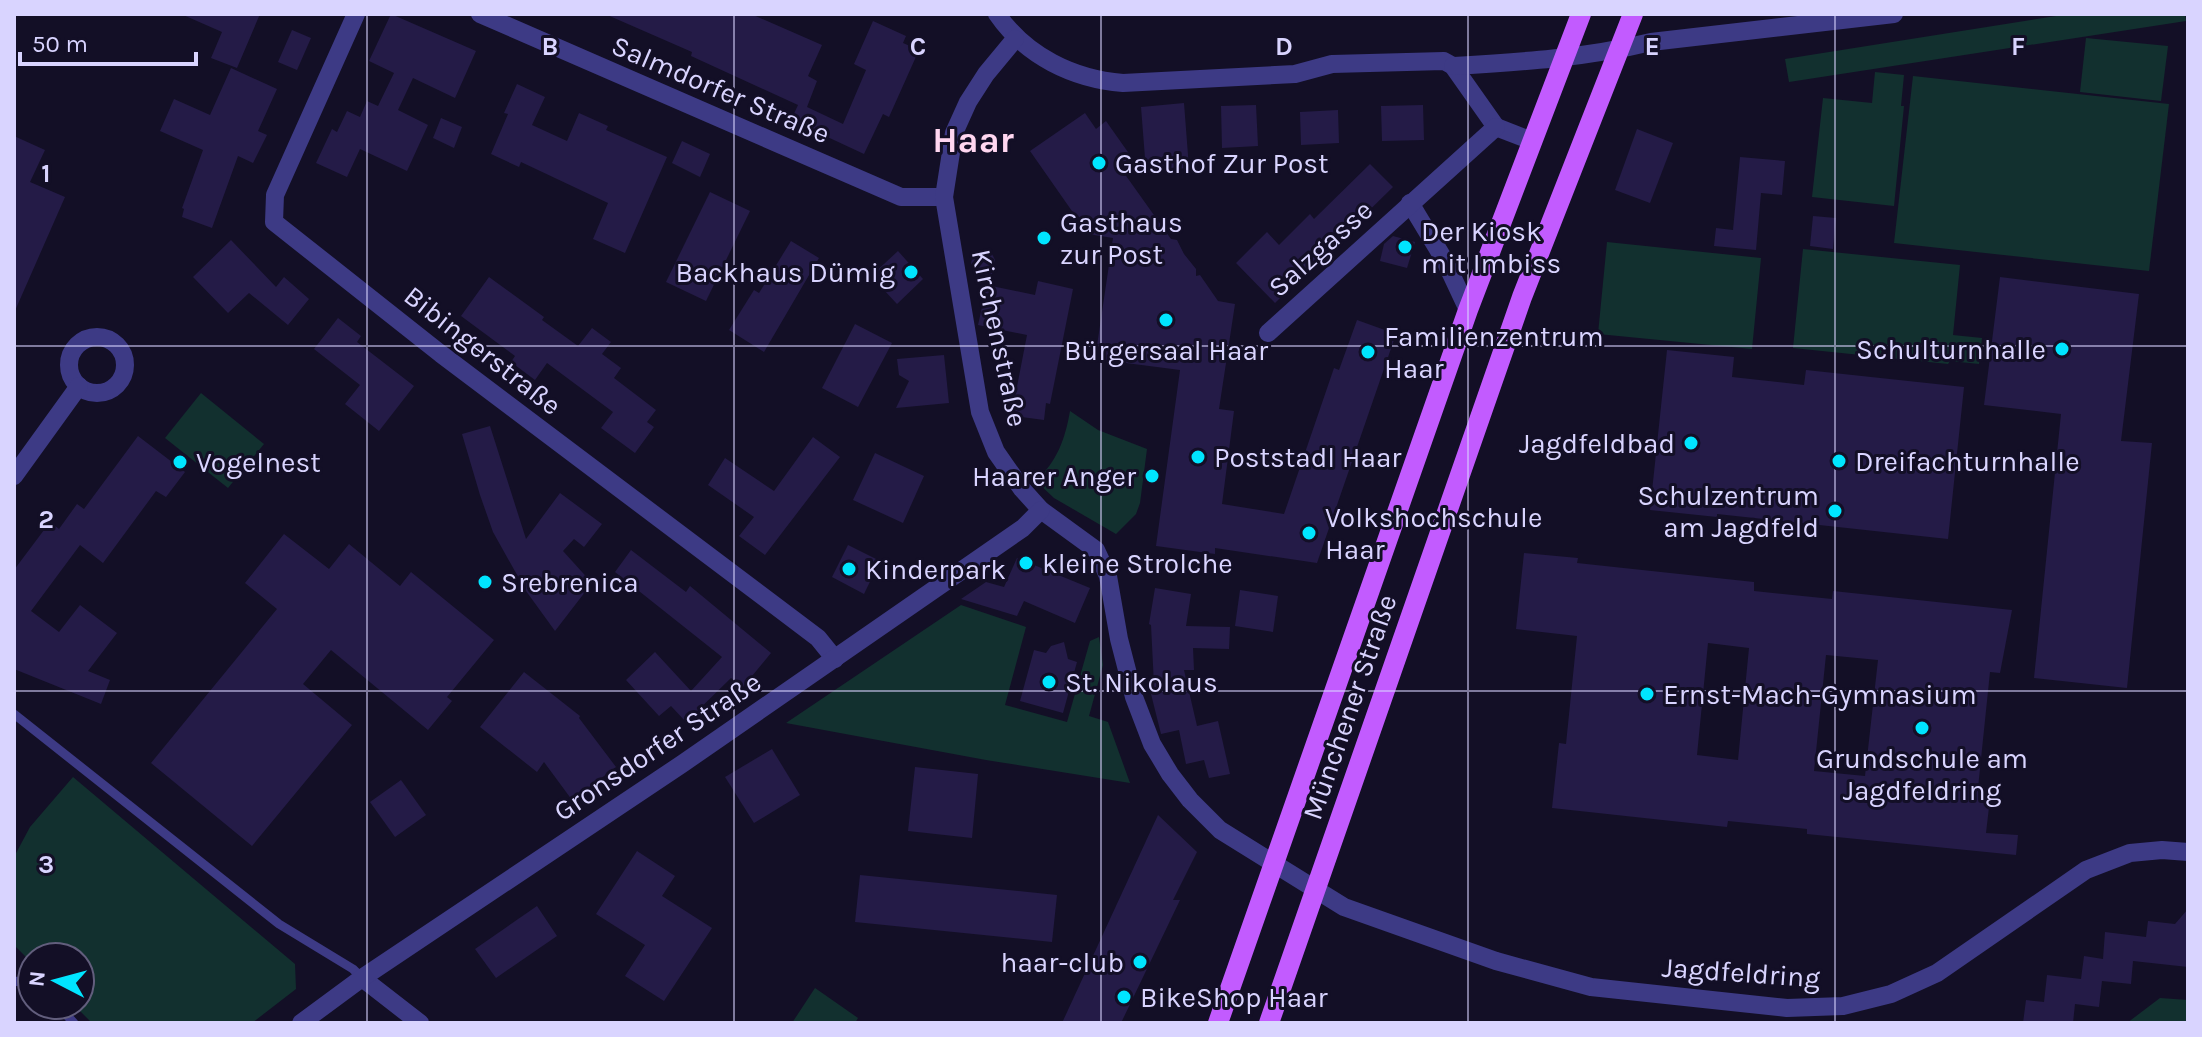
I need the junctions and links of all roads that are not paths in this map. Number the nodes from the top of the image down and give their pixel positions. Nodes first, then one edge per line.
1 (356, 14) edge
2 (480, 14) edge
3 (997, 14) edge
4 (1581, 14) edge
5 (1633, 14) edge
6 (1894, 14) edge
7 (1015, 39) junction
8 (1617, 51) junction
9 (1563, 58) junction
10 (1453, 66) junction
11 (1496, 127) junction
12 (1532, 141) junction
13 (944, 197) junction
14 (1410, 203) junction
15 (1468, 310) junction
16 (1268, 333) dead end
17 (79, 386) dead end
18 (14, 476) edge
19 (1041, 510) junction
20 (835, 659) junction
21 (14, 714) edge
22 (2188, 852) edge
23 (1274, 864) junction
24 (1316, 890) junction
25 (362, 978) junction
26 (301, 1023) edge
27 (420, 1023) edge
28 (1218, 1023) edge
29 (1269, 1023) edge

1 - 20 street, Bibingerstraße
2 - 13 street, Salmdorfer Straße
3 - 7 street
4 - 9 main road, Münchener Straße
5 - 8 main road, Münchener Straße
6 - 8 street
7 - 10 street
7 - 13 street, Kirchenstraße
8 - 9 street
8 - 24 main road, Münchener Straße
9 - 10 street
9 - 12 main road, Münchener Straße
10 - 11 street
11 - 12 street
11 - 14 street, Salzgasse
12 - 15 main road, Münchener Straße
13 - 19 street, Kirchenstraße
14 - 15 street, Salzgasse
14 - 16 street, Salzgasse
15 - 23 main road, Münchener Straße
17 - 18 street
19 - 20 street, Gronsdorfer Straße
19 - 23 street, Kirchenstraße
20 - 25 street, Gronsdorfer Straße
21 - 25 lane
22 - 24 street, Jagdfeldring
23 - 24 street, Jagdfeldring
23 - 28 main road, Münchener Straße
24 - 29 main road, Münchener Straße
25 - 26 street, Gronsdorfer Straße
25 - 27 street

